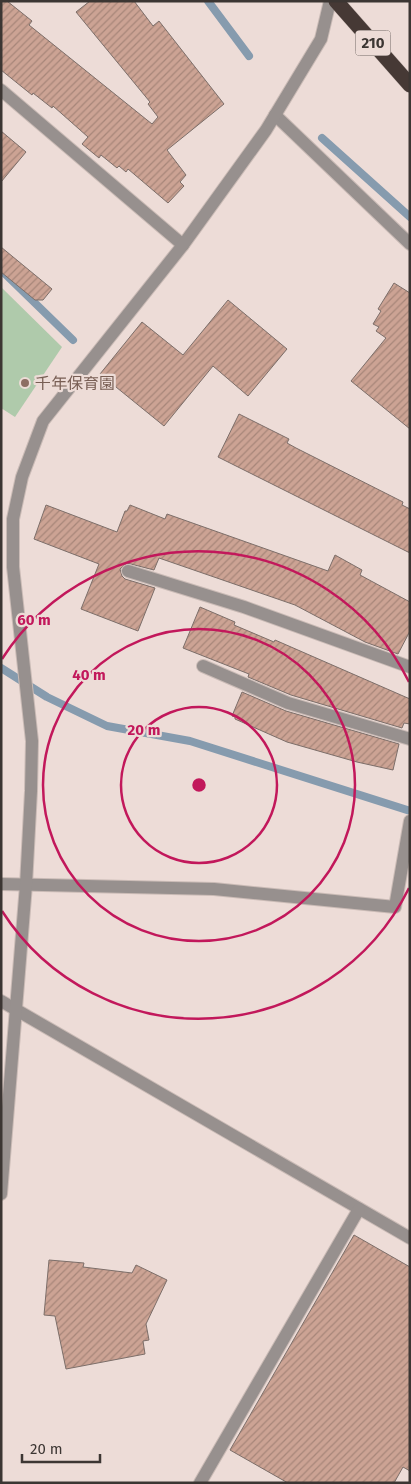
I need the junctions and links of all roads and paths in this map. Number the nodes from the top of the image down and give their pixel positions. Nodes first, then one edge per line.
1 (330, 1) edge
2 (336, 1) edge
3 (410, 85) edge
4 (1, 90) edge
5 (275, 115) junction
6 (183, 244) junction
7 (410, 244) edge
8 (128, 571) dead end
9 (203, 666) dead end
10 (410, 667) edge
11 (410, 739) edge
12 (410, 821) edge
13 (1, 884) edge
14 (26, 885) junction
15 (1, 1001) edge
16 (15, 1009) junction
17 (1, 1194) edge
18 (360, 1209) junction
19 (410, 1238) edge
20 (200, 1483) edge

1 - 5 street
2 - 3 highway, 210
4 - 6 street
5 - 6 street
5 - 7 street
6 - 14 street
8 - 10 street
9 - 11 street
12 - 14 street
13 - 14 street
14 - 16 street
15 - 16 street
16 - 17 street
16 - 18 street
18 - 19 street
18 - 20 street

